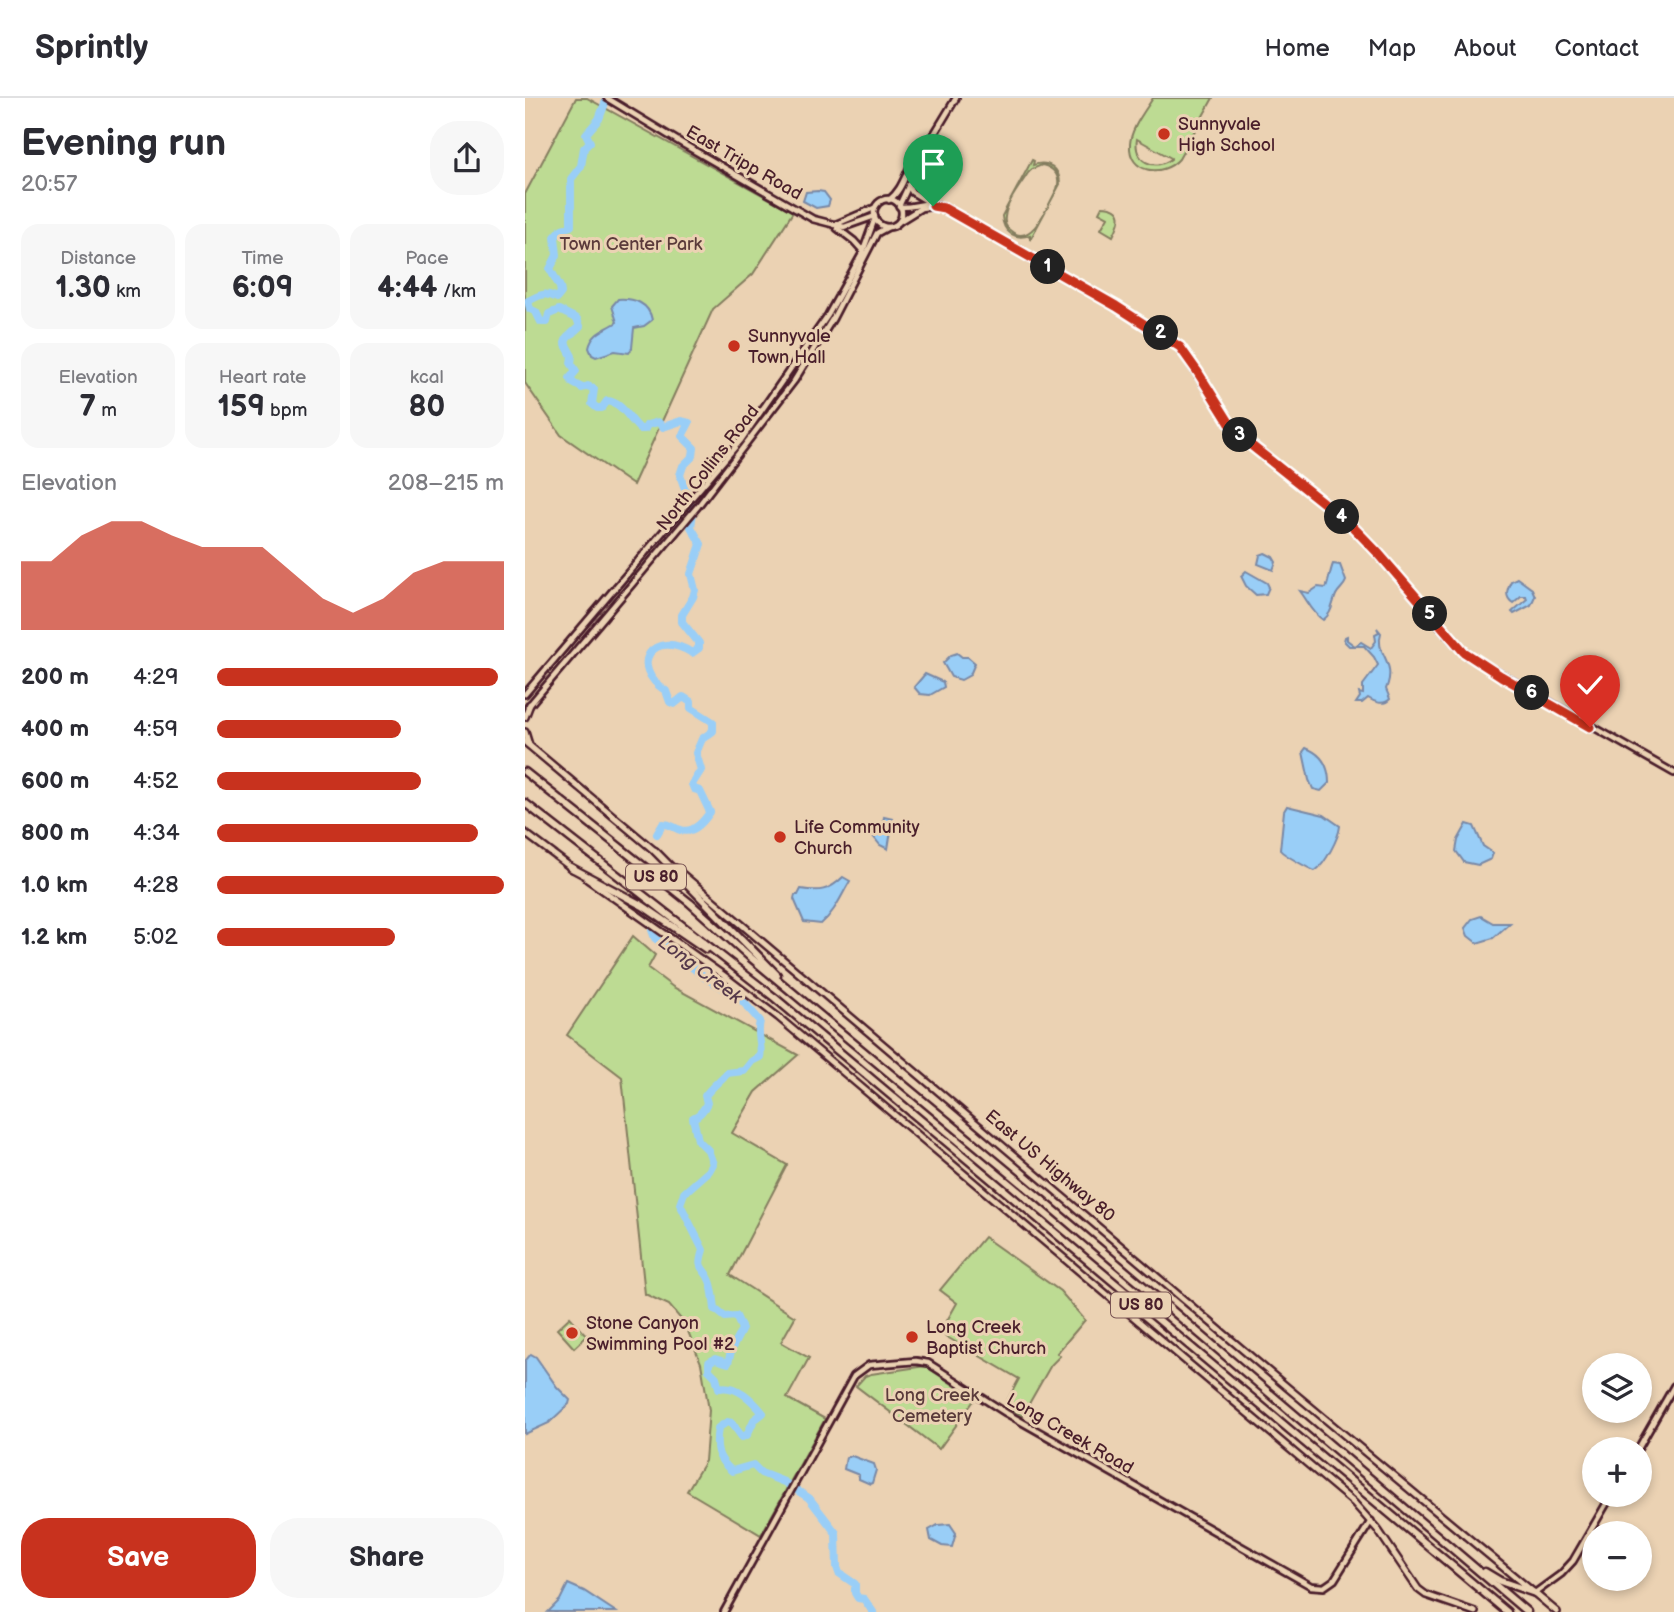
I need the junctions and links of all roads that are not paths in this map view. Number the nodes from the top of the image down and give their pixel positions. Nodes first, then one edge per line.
1 (607, 98) edge
2 (956, 98) edge
3 (927, 146) junction
4 (908, 185) junction
5 (889, 200) junction
6 (928, 202) junction
7 (900, 206) junction
8 (876, 207) junction
9 (944, 208) junction
10 (875, 217) junction
11 (899, 222) junction
12 (833, 225) junction
13 (888, 227) junction
14 (863, 251) junction
15 (845, 292) junction
16 (823, 328) junction
17 (766, 405) junction
18 (772, 410) junction
19 (707, 483) junction
20 (712, 487) junction
21 (616, 587) junction
22 (623, 593) junction
23 (525, 694) edge
24 (530, 704) junction
25 (525, 710) edge
26 (525, 717) edge
27 (525, 732) edge
28 (526, 744) edge
29 (525, 772) edge
30 (1674, 773) edge
31 (525, 803) edge
32 (525, 833) edge
33 (656, 852) junction
34 (570, 867) junction
35 (785, 985) junction
36 (775, 998) junction
37 (1674, 1386) edge
38 (1645, 1437) edge
39 (1605, 1507) edge
40 (1371, 1521) junction
41 (1459, 1553) junction
42 (1535, 1593) junction
43 (724, 1612) edge
44 (1475, 1612) edge
45 (1507, 1612) edge
46 (1527, 1612) edge
47 (1557, 1612) edge

1 - 12 street, East Tripp Road
2 - 3 street
3 - 4 street
3 - 5 street
4 - 6 street
4 - 7 street
5 - 7 street
5 - 8 street
6 - 7 street
6 - 9 street
7 - 11 street
8 - 10 street
8 - 12 street
9 - 11 street
9 - 30 street
10 - 12 street
10 - 13 street
10 - 14 street, North Collins Road
11 - 13 street
12 - 14 street, East Tripp Road
13 - 15 street, North Collins Road
14 - 15 street, North Collins Road
15 - 16 street, North Collins Road
16 - 17 street, North Collins Road
16 - 18 street, North Collins Road
17 - 18 street
17 - 19 street, North Collins Road
18 - 20 street, North Collins Road
19 - 20 street
19 - 21 street, North Collins Road
20 - 22 street, North Collins Road
21 - 22 street
21 - 23 street, North Collins Road
22 - 24 street, North Collins Road
24 - 25 street, North Collins Road
24 - 26 main road
27 - 28 main road
28 - 33 main road, East US Highway 80
29 - 35 highway, US 80
31 - 36 highway, US 80
32 - 34 main road
33 - 35 highway
33 - 42 main road, East US Highway 80
34 - 36 highway
34 - 40 main road
35 - 41 highway, US 80
36 - 45 highway, US 80
37 - 38 street
39 - 42 street
40 - 43 street, Long Creek Road
40 - 44 main road
41 - 42 highway
41 - 46 highway, US 80
42 - 47 main road, East US Highway 80

